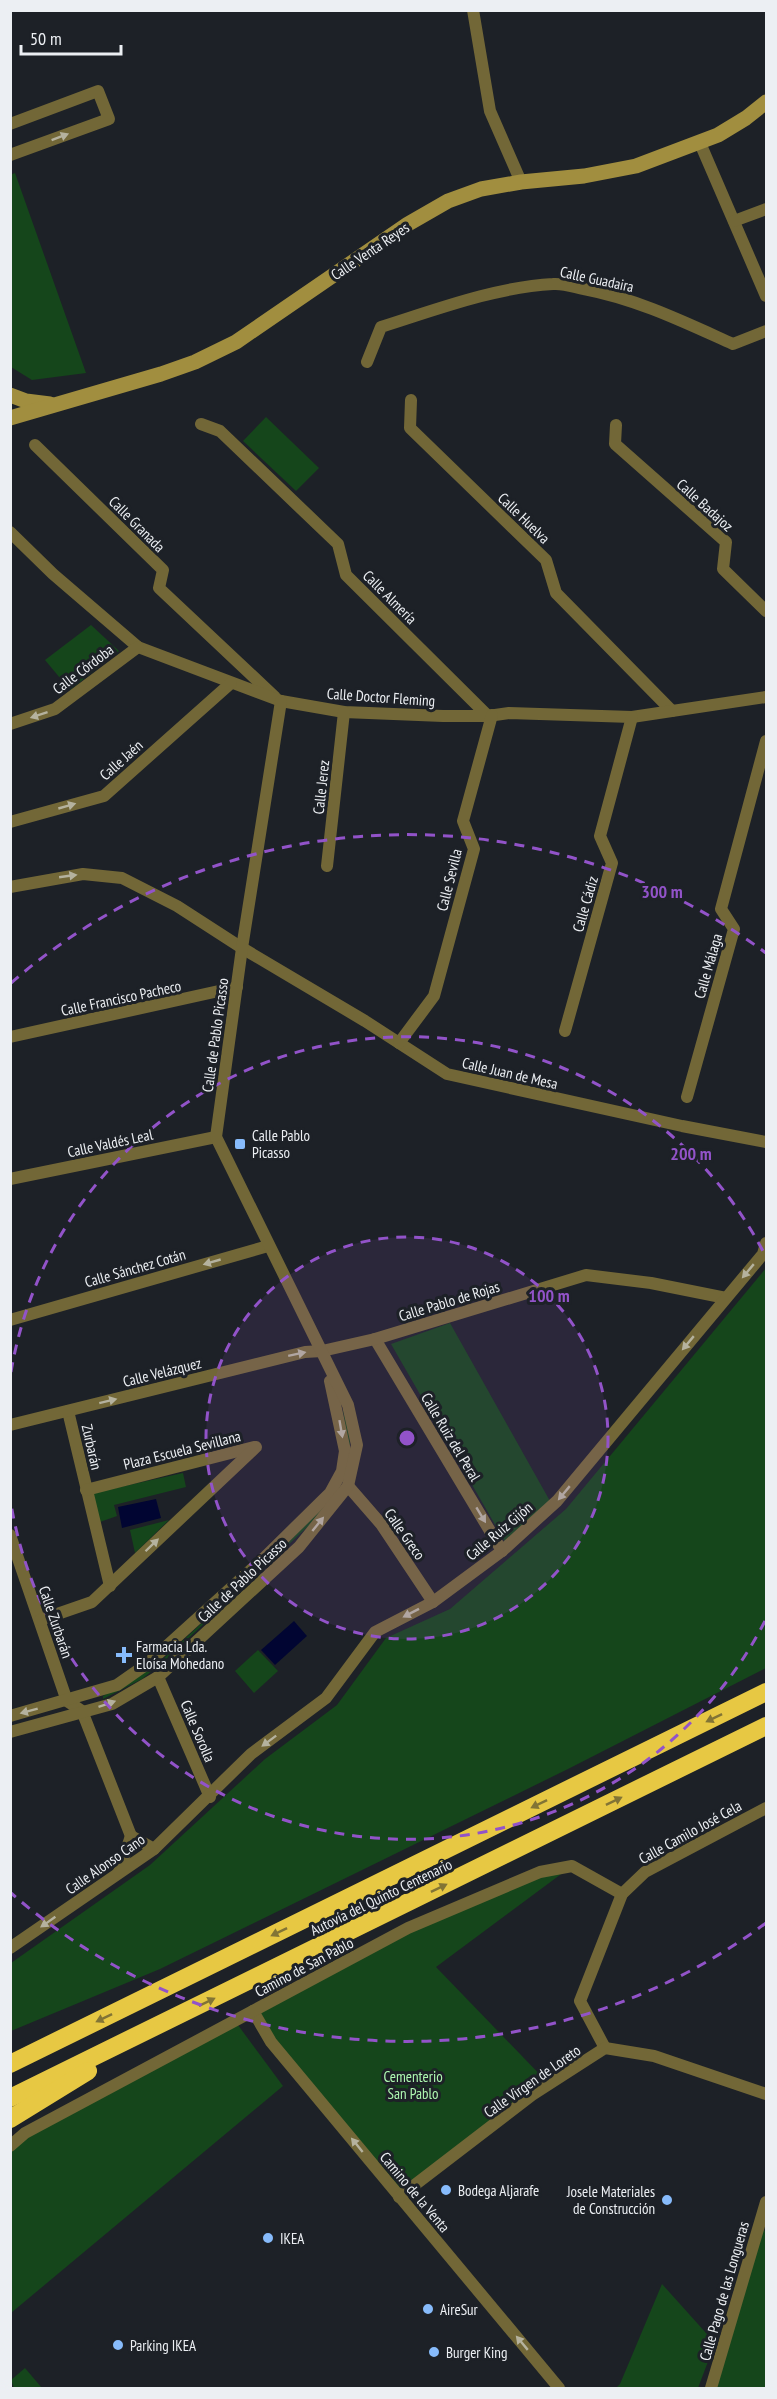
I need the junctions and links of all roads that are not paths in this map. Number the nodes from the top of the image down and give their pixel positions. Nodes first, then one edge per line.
1 (473, 10) edge
2 (766, 102) edge
3 (10, 124) edge
4 (700, 143) junction
5 (10, 155) edge
6 (521, 182) junction
7 (766, 209) edge
8 (734, 221) junction
9 (766, 296) edge
10 (766, 331) edge
11 (367, 362) dead end
12 (10, 395) edge
13 (411, 400) dead end
14 (56, 404) junction
15 (10, 418) edge
16 (201, 424) dead end
17 (616, 425) dead end
18 (35, 445) dead end
19 (10, 532) edge
20 (766, 611) edge
21 (138, 646) junction
22 (231, 683) junction
23 (766, 698) edge
24 (281, 701) junction
25 (672, 711) junction
26 (344, 712) junction
27 (490, 716) junction
28 (632, 717) junction
29 (10, 724) edge
30 (766, 741) edge
31 (10, 822) edge
32 (327, 866) dead end
33 (10, 887) edge
34 (242, 948) junction
35 (237, 987) junction
36 (565, 1031) dead end
37 (10, 1037) edge
38 (399, 1043) junction
39 (687, 1097) dead end
40 (216, 1137) junction
41 (766, 1142) edge
42 (10, 1179) edge
43 (766, 1243) edge
44 (268, 1246) junction
45 (726, 1298) junction
46 (10, 1320) edge
47 (375, 1339) junction
48 (322, 1351) junction
49 (68, 1411) junction
50 (10, 1425) edge
51 (348, 1486) junction
52 (86, 1490) junction
53 (10, 1535) edge
54 (502, 1551) junction
55 (16, 1566) edge
56 (110, 1586) junction
57 (433, 1602) junction
58 (40, 1620) junction
59 (158, 1677) junction
60 (766, 1692) edge
61 (67, 1701) junction
62 (82, 1711) junction
63 (10, 1716) edge
64 (766, 1726) edge
65 (10, 1732) edge
66 (210, 1797) junction
67 (766, 1808) edge
68 (131, 1836) junction
69 (154, 1848) junction
70 (119, 1872) junction
71 (622, 1894) junction
72 (10, 1948) edge
73 (253, 2011) junction
74 (155, 2028) junction
75 (605, 2048) junction
76 (12, 2062) edge
77 (766, 2094) edge
78 (10, 2098) edge
79 (10, 2119) edge
80 (10, 2146) edge
81 (399, 2197) junction
82 (766, 2202) edge
83 (559, 2388) edge
84 (711, 2388) edge

1 - 6 street
2 - 4 main road, Calle Venta Reyes
5 -> 3 street
4 - 6 main road, Calle Venta Reyes
4 - 8 street
6 - 14 main road, Calle Venta Reyes
7 - 8 street
8 - 9 street
10 - 11 street, Calle Guadaira
12 - 14 main road, Calle Venta Reyes
13 - 25 street, Calle Huelva
14 - 15 main road, Calle Venta Reyes
16 - 27 street, Calle Almería
17 - 20 street, Calle Badajoz
18 - 24 street, Calle Granada
19 - 21 street, Calle Doctor Fleming
21 - 22 street, Calle Doctor Fleming
21 -> 29 street, Calle Córdoba
22 - 24 street, Calle Doctor Fleming
31 -> 22 street, Calle Jaén
23 - 25 street, Calle Doctor Fleming
24 - 26 street, Calle Doctor Fleming
24 - 34 street, Calle de Pablo Picasso
25 - 28 street, Calle Doctor Fleming
26 - 27 street, Calle Doctor Fleming
26 - 32 street, Calle Jerez
27 - 28 street, Calle Doctor Fleming
27 - 38 street, Calle Sevilla
28 - 36 street, Calle Cádiz
30 - 39 street, Calle Málaga
33 -> 34 street, Calle Juan de Mesa
34 - 35 street, Calle de Pablo Picasso
34 - 38 street, Calle Juan de Mesa
35 - 37 street, Calle Francisco Pacheco
35 - 40 street, Calle de Pablo Picasso
38 - 41 street, Calle Juan de Mesa
40 - 42 street, Calle Valdés Leal
40 - 44 street, Calle de Pablo Picasso
43 -> 45 street, Calle Ruiz Gijón
44 -> 46 street, Calle Sánchez Cotán
44 - 48 street, Calle de Pablo Picasso
45 - 47 street, Calle Pablo de Rojas
45 -> 54 street, Calle Ruiz Gijón
47 - 48 street, Calle Pablo de Rojas
47 -> 54 street, Calle Ruiz del Peral
49 -> 48 street, Calle Velázquez
48 - 51 street, Calle de Pablo Picasso
48 -> 61 street, Calle de Pablo Picasso
49 - 50 street, Calle Velázquez
49 - 52 street, Zurbarán
51 - 57 street, Calle Greco
59 -> 51 street, Calle de Pablo Picasso
52 - 56 street
56 -> 52 street, Plaza Escuela Sevillana
53 - 55 street, Calle Zurbarán
54 - 57 street, Calle Ruiz Gijón
55 - 58 street, Calle Zurbarán
56 - 58 street, Plaza Escuela Sevillana
57 -> 66 street, Calle Ruiz Gijón
58 - 61 street, Calle Zurbarán
62 -> 59 street, Calle de Pablo Picasso
59 - 66 street, Calle Sorolla
60 -> 76 highway, Autovía del Quinto Centenario
61 - 62 street
61 -> 63 street, Calle de Pablo Picasso
62 - 65 street, Calle de Pablo Picasso
62 - 68 street, Calle Alonso Cano
74 -> 64 highway, Autovía del Quinto Centenario
66 - 69 street, Calle Alonso Cano
67 - 71 street, Calle Camilo José Cela
68 - 69 street
68 - 70 street
69 - 70 street, Calle Alonso Cano
70 -> 72 street, Calle Alonso Cano
71 - 73 street, Camino de San Pablo
71 - 75 street, Calle Camilo José Cela
73 - 80 street, Camino de San Pablo
81 -> 73 street, Camino de la Venta
74 - 78 highway, Autovía del Quinto Centenario
74 - 79 highway
75 - 77 street
75 - 81 street, Calle Virgen de Loreto
83 -> 81 street, Camino de la Venta
82 - 84 street, Calle Pago de las Longueras

